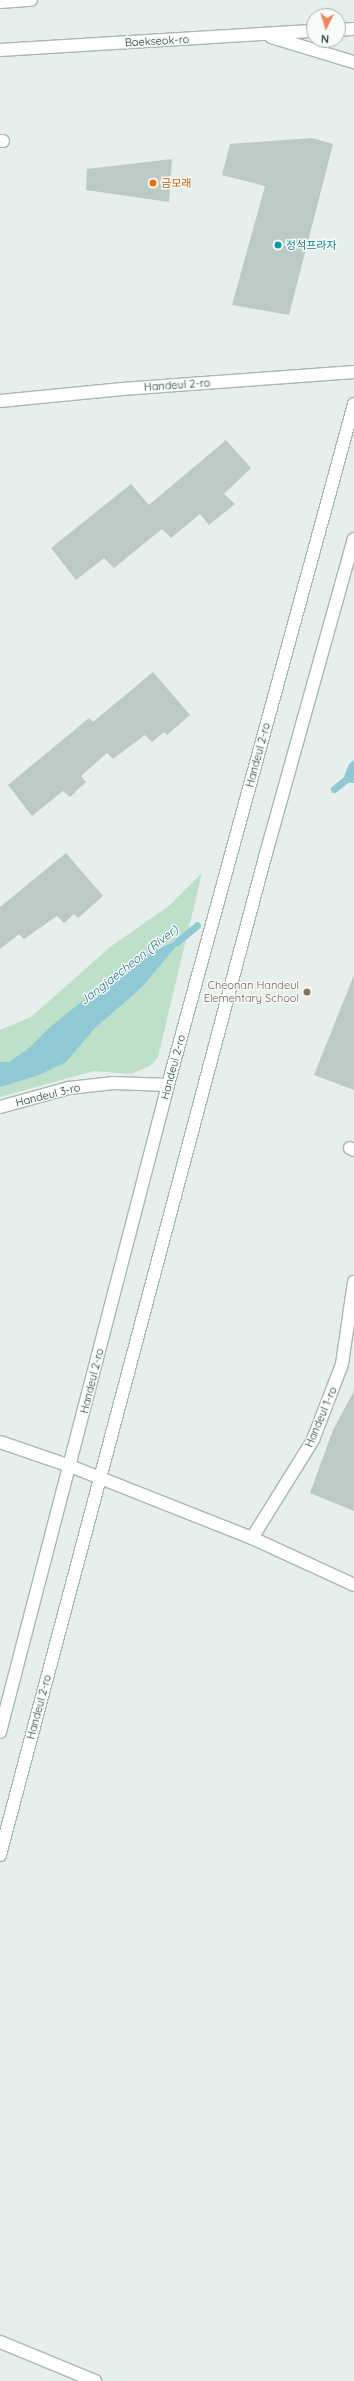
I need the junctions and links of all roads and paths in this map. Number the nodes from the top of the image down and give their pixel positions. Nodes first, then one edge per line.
1 (31, 0) edge
2 (0, 2) edge
3 (306, 31) edge
4 (262, 34) junction
5 (0, 50) edge
6 (354, 62) edge
7 (354, 372) edge
8 (0, 401) edge
9 (354, 404) edge
10 (354, 539) edge
11 (168, 1085) junction
12 (0, 1107) edge
13 (354, 1282) edge
14 (0, 1442) edge
15 (70, 1466) junction
16 (100, 1478) junction
17 (252, 1538) junction
18 (354, 1585) edge
19 (0, 1732) edge
20 (0, 1855) edge
21 (0, 2342) edge
22 (95, 2381) edge

1 - 2 street
3 - 4 street, Baekseok-ro
4 - 5 street, Baekseok-ro
4 - 6 street
7 - 8 street, Handeul 2-ro
9 - 11 street, Handeul 2-ro
10 - 16 street, Handeul 2-ro
11 - 12 street, Handeul 3-ro
11 - 15 street, Handeul 2-ro
13 - 17 street, Handeul 1-ro
14 - 15 street
15 - 16 street
15 - 19 street, Handeul 2-ro
16 - 17 street
16 - 20 street, Handeul 2-ro
17 - 18 street
21 - 22 street

